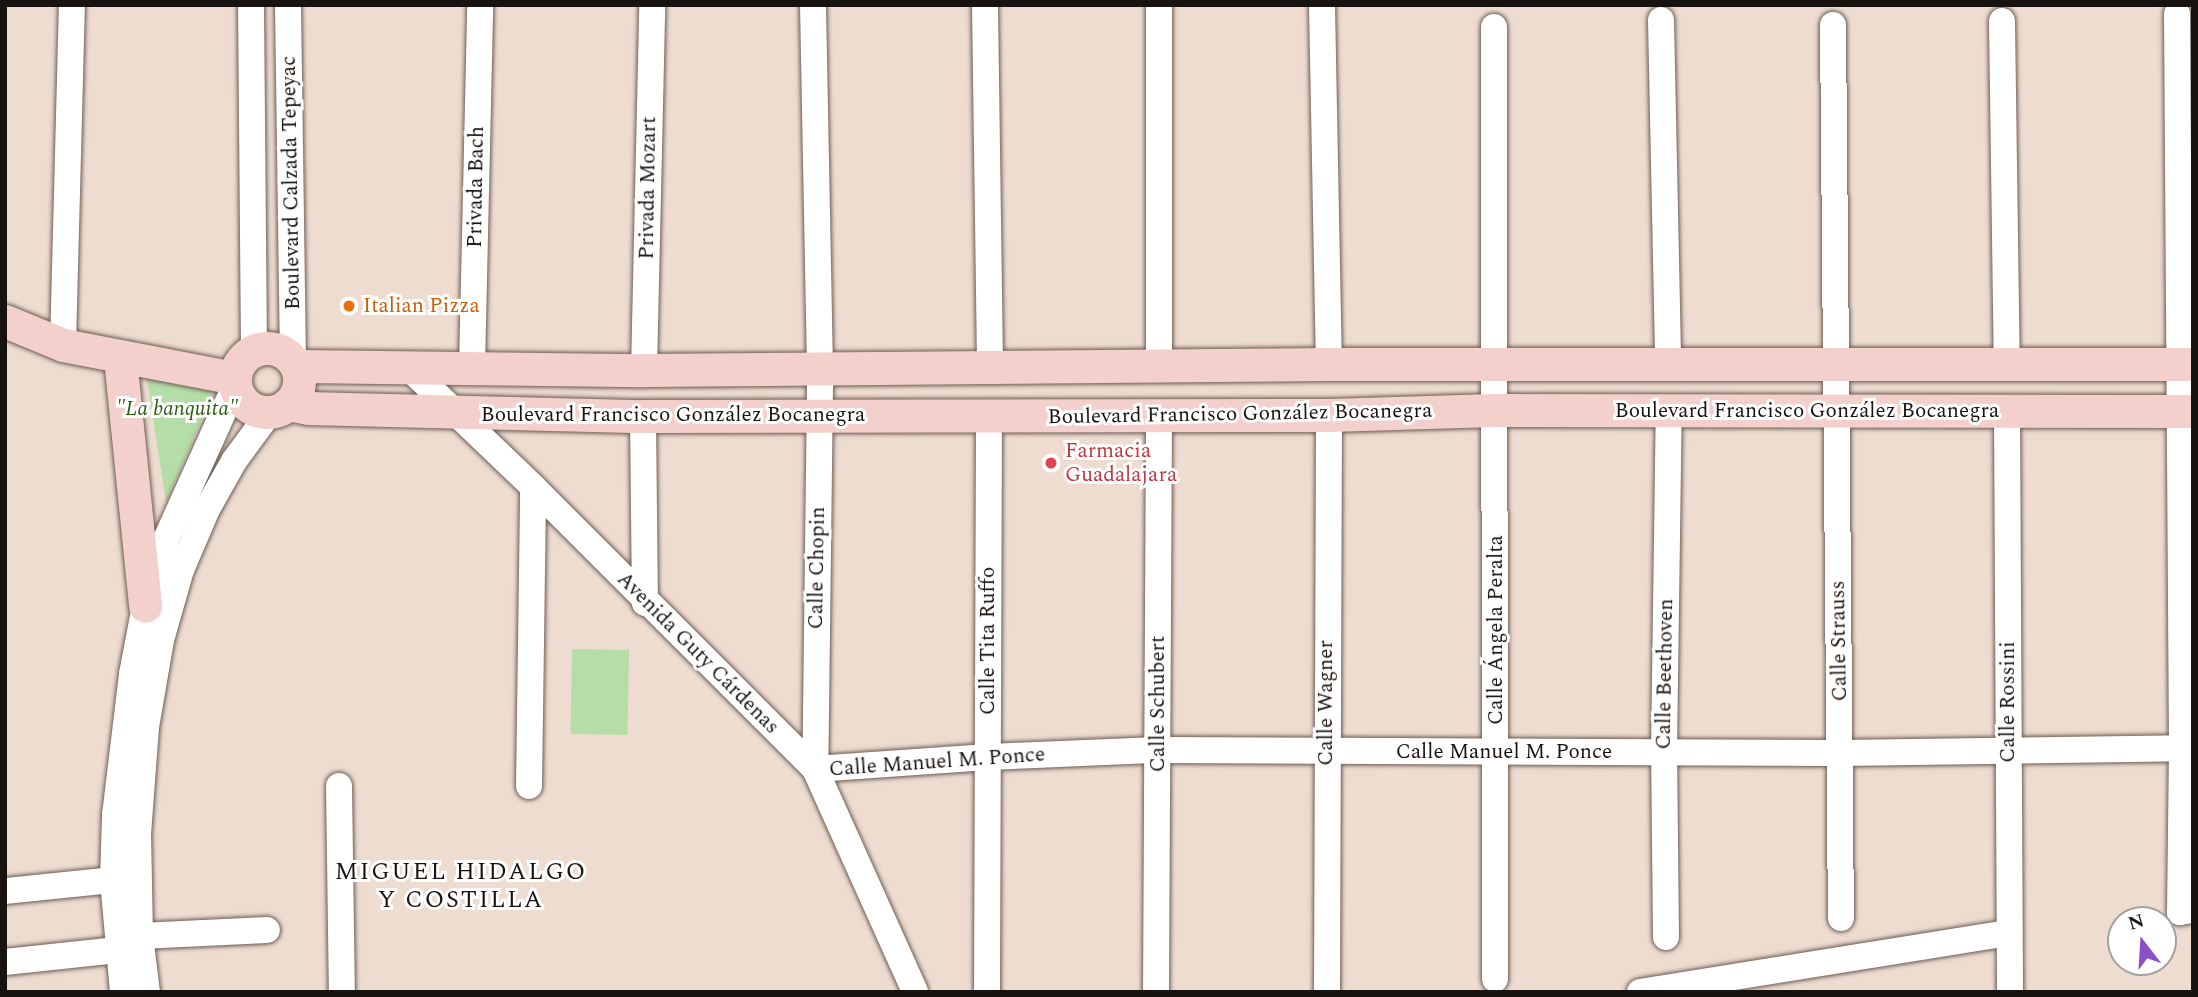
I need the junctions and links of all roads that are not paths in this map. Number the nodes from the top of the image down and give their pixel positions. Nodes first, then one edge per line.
1 (72, 5) edge
2 (251, 5) edge
3 (288, 5) edge
4 (480, 5) edge
5 (652, 5) edge
6 (813, 5) edge
7 (985, 5) edge
8 (1159, 5) edge
9 (1322, 5) edge
10 (2177, 14) dead end
11 (1661, 20) dead end
12 (2002, 21) dead end
13 (1833, 25) dead end
14 (1494, 27) dead end
15 (11, 322) edge
16 (64, 334) junction
17 (120, 358) junction
18 (1668, 363) junction
19 (1836, 363) junction
20 (296, 364) junction
21 (1329, 364) junction
22 (2007, 364) junction
23 (1495, 365) junction
24 (2186, 365) edge
25 (408, 367) junction
26 (1153, 367) junction
27 (241, 368) junction
28 (472, 368) junction
29 (820, 368) junction
30 (990, 368) junction
31 (643, 370) junction
32 (279, 408) junction
33 (1494, 410) junction
34 (1669, 410) junction
35 (1837, 411) junction
36 (2187, 411) edge
37 (2007, 412) junction
38 (455, 413) junction
39 (1329, 415) junction
40 (643, 416) junction
41 (989, 416) junction
42 (1153, 416) junction
43 (819, 417) junction
44 (533, 487) junction
45 (645, 603) junction
46 (145, 606) junction
47 (2187, 748) edge
48 (1158, 750) junction
49 (1664, 751) junction
50 (1496, 752) junction
51 (1840, 752) junction
52 (2009, 752) junction
53 (1326, 753) junction
54 (988, 757) junction
55 (815, 769) junction
56 (339, 786) dead end
57 (529, 786) dead end
58 (113, 880) junction
59 (5, 891) edge
60 (2186, 911) edge
61 (1842, 918) dead end
62 (267, 930) dead end
63 (2008, 933) junction
64 (140, 936) junction
65 (1666, 937) dead end
66 (117, 950) junction
67 (5, 962) edge
68 (1495, 979) dead end
69 (123, 992) edge
70 (147, 992) edge
71 (342, 992) edge
72 (915, 992) edge
73 (986, 992) edge
74 (1156, 992) edge
75 (1327, 992) edge
76 (1640, 992) edge
77 (2010, 992) edge

1 - 16 street
2 - 27 street, Boulevard Calzada Tepeyac
3 - 20 street, Boulevard Calzada Tepeyac
4 - 28 street, Privada Bach
5 - 31 street, Privada Mozart
6 - 29 street, Calle Chopin
7 - 30 street
8 - 26 street
9 - 21 street
10 - 24 street
11 - 18 street
12 - 22 street
13 - 19 street, Calle Strauss
14 - 23 street, Calle Ángela Peralta
15 - 16 main road
16 - 17 main road
16 - 27 main road
17 - 27 main road
17 - 46 main road
18 - 19 main road
18 - 23 main road
19 - 22 main road
19 - 35 street, Calle Strauss
20 - 25 main road
20 - 27 main road
20 - 32 main road
21 - 23 main road
21 - 26 main road
22 - 24 main road
23 - 33 street, Calle Ángela Peralta
24 - 36 street
25 - 28 main road
25 - 38 street, Avenida Guty Cárdenas
26 - 30 main road
26 - 42 main road
27 - 32 main road
27 - 46 street, Boulevard Calzada Tepeyac
28 - 31 main road
29 - 30 main road
29 - 31 main road
29 - 43 street, Calle Chopin
32 - 38 main road, Boulevard Francisco González Bocanegra
32 - 64 street
33 - 34 main road, Boulevard Francisco González Bocanegra
33 - 39 main road, Boulevard Francisco González Bocanegra
33 - 50 street, Calle Ángela Peralta
34 - 35 main road, Boulevard Francisco González Bocanegra
34 - 49 street, Calle Beethoven
35 - 37 main road, Boulevard Francisco González Bocanegra
35 - 51 street, Calle Strauss
36 - 37 main road, Boulevard Francisco González Bocanegra
36 - 47 street
37 - 52 street, Calle Rossini
38 - 40 main road, Boulevard Francisco González Bocanegra
38 - 44 street, Avenida Guty Cárdenas
39 - 42 main road, Boulevard Francisco González Bocanegra
39 - 53 street, Calle Wagner
40 - 43 main road, Boulevard Francisco González Bocanegra
40 - 45 street
41 - 42 main road, Boulevard Francisco González Bocanegra
41 - 43 main road, Boulevard Francisco González Bocanegra
41 - 54 street, Calle Tita Ruffo
42 - 48 street, Calle Schubert
43 - 55 street, Calle Chopin
44 - 45 street, Avenida Guty Cárdenas
44 - 57 street
45 - 55 street, Avenida Guty Cárdenas
46 - 58 street, Boulevard Calzada Tepeyac
47 - 52 street, Calle Manuel M. Ponce
47 - 60 street
48 - 53 street, Calle Manuel M. Ponce
48 - 54 street, Calle Manuel M. Ponce
48 - 74 street, Calle Schubert
49 - 50 street, Calle Manuel M. Ponce
49 - 51 street, Calle Manuel M. Ponce
49 - 65 street, Calle Beethoven
50 - 53 street, Calle Manuel M. Ponce
50 - 68 street, Calle Ángela Peralta
51 - 52 street, Calle Manuel M. Ponce
51 - 61 street, Calle Strauss
52 - 63 street, Calle Rossini
53 - 75 street, Calle Wagner
54 - 55 street, Calle Manuel M. Ponce
54 - 73 street, Calle Tita Ruffo
55 - 72 street, Avenida Guty Cárdenas
56 - 71 street
58 - 59 street
58 - 66 street, Boulevard Calzada Tepeyac
62 - 64 street
63 - 76 street
63 - 77 street, Calle Rossini
64 - 70 street
66 - 67 street
66 - 69 street, Boulevard Calzada Tepeyac

